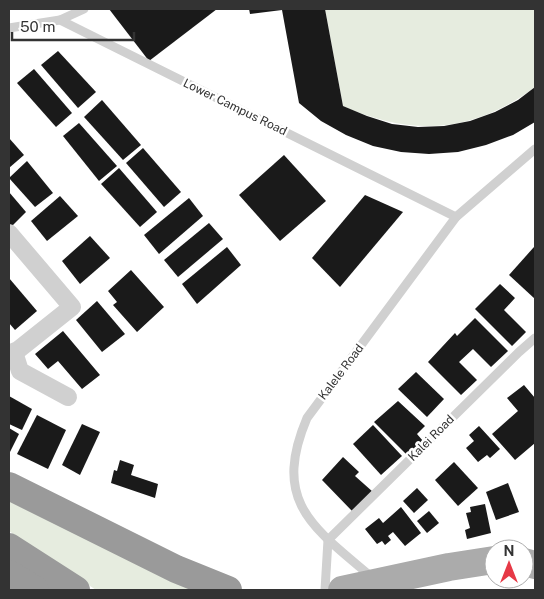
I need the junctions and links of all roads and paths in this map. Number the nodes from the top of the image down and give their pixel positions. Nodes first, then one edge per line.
1 (84, 9) edge
2 (60, 20) junction
3 (9, 28) edge
4 (535, 149) edge
5 (456, 217) junction
6 (9, 234) edge
7 (535, 338) edge
8 (12, 353) edge
9 (68, 397) dead end
10 (9, 486) edge
11 (328, 540) junction
12 (9, 547) edge
13 (484, 562) edge
14 (9, 574) edge
15 (378, 583) junction
16 (35, 590) edge
17 (76, 590) edge
18 (228, 590) edge
19 (325, 590) edge
20 (342, 590) edge

1 - 2 lane
2 - 3 lane
2 - 5 lane, Lower Campus Road
4 - 5 lane, Kalele Road
5 - 11 lane, Kalele Road
6 - 8 street
7 - 11 lane, Kalei Road
8 - 9 street
10 - 18 highway
11 - 15 lane, Kalele Road
11 - 19 lane
12 - 17 highway
13 - 15 main road
14 - 16 highway
15 - 20 main road

